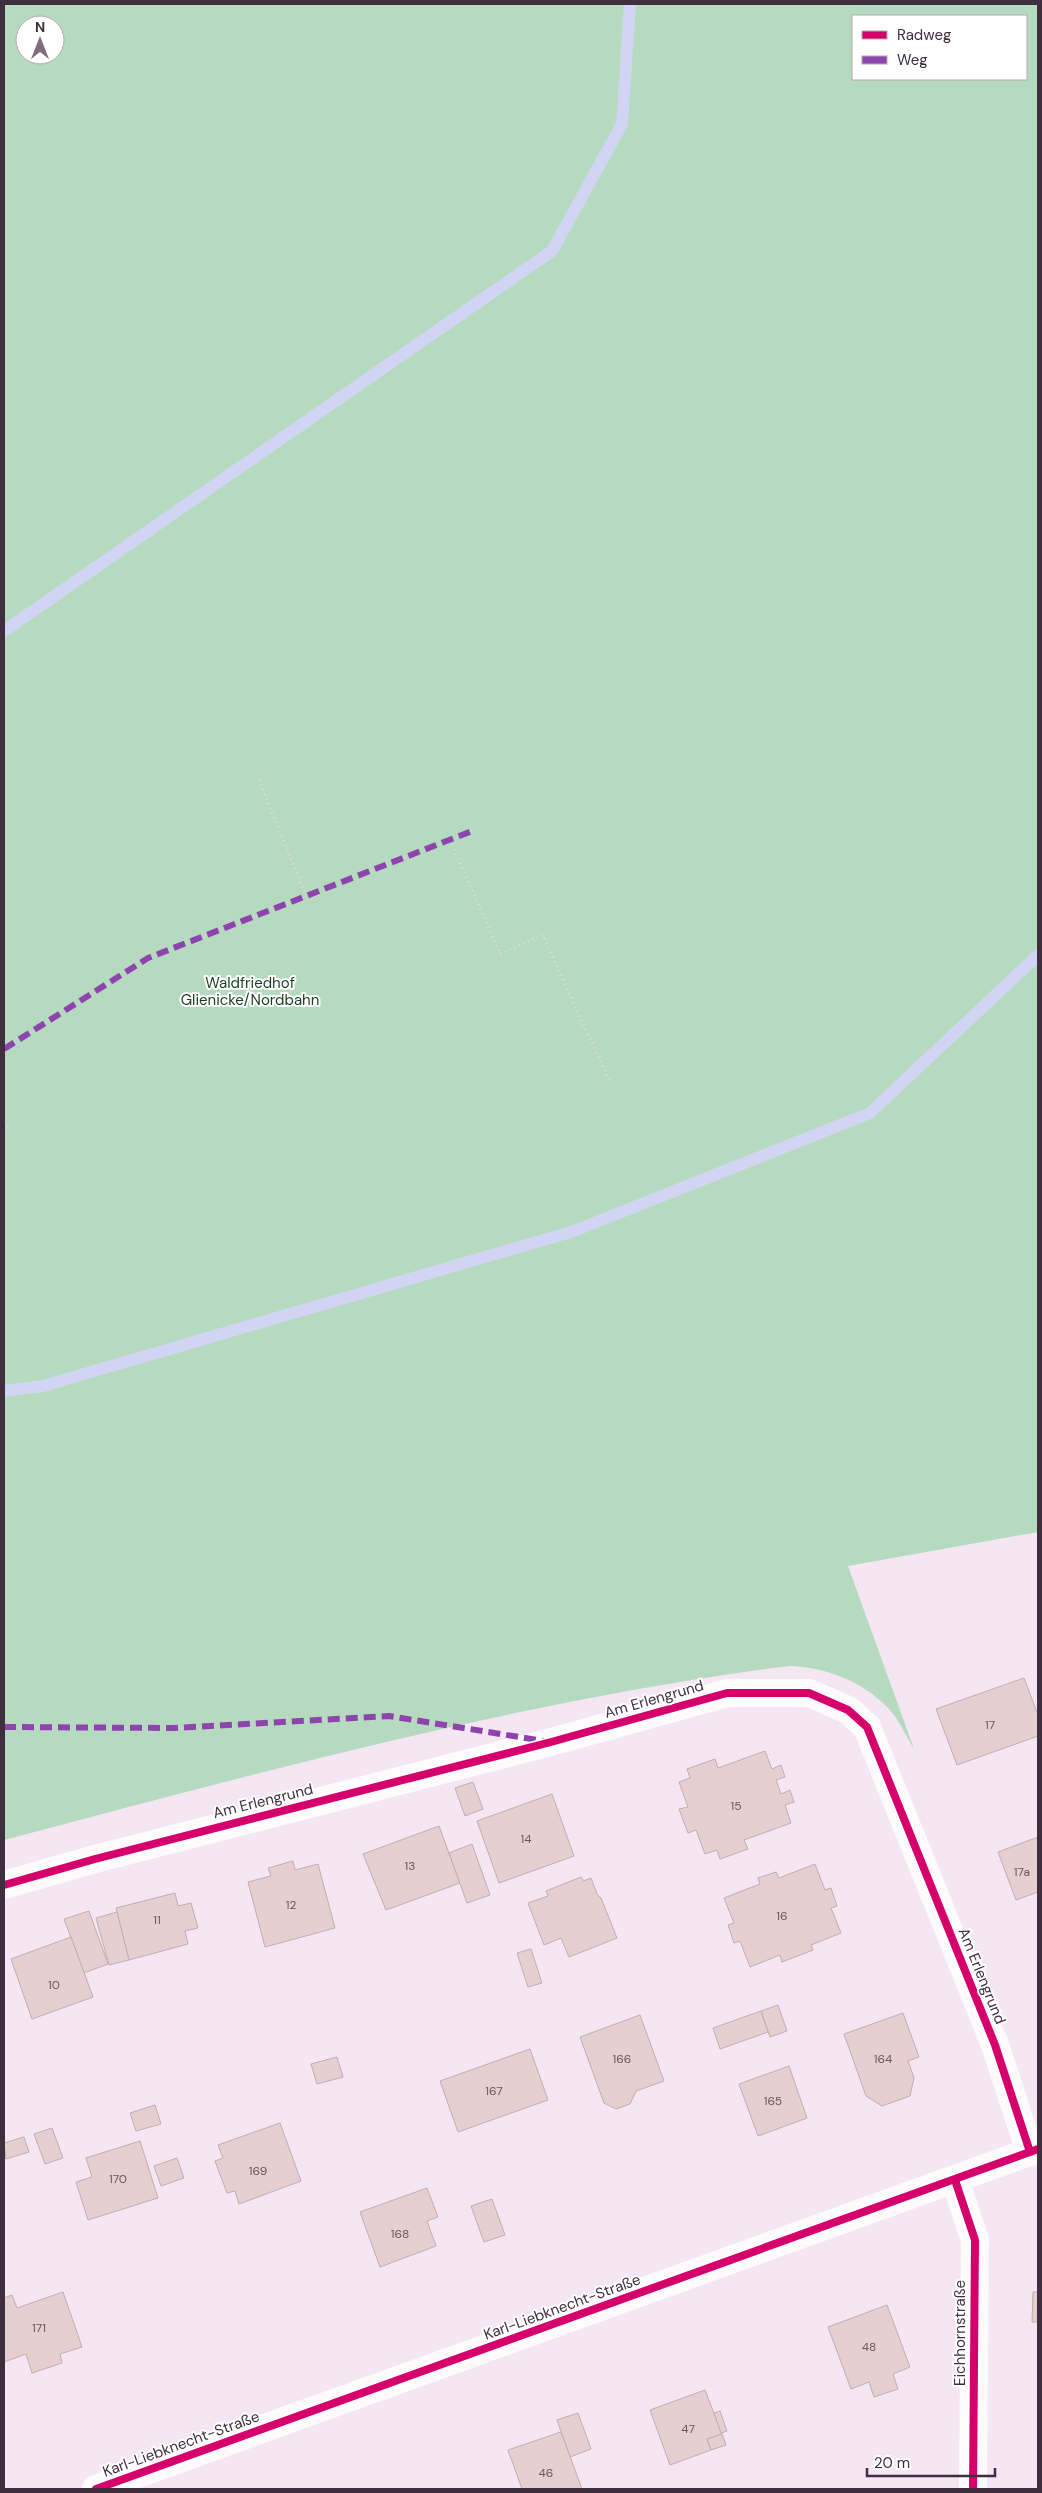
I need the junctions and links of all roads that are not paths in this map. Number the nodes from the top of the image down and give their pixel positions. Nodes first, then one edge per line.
1 (4, 1885) edge
2 (1034, 2151) edge
3 (955, 2180) junction
4 (96, 2489) edge
5 (973, 2489) edge

1 - 2 street, Am Erlengrund
2 - 3 street, Karl-Liebknecht-Straße
3 - 4 street, Karl-Liebknecht-Straße
3 - 5 street, Eichhornstraße

